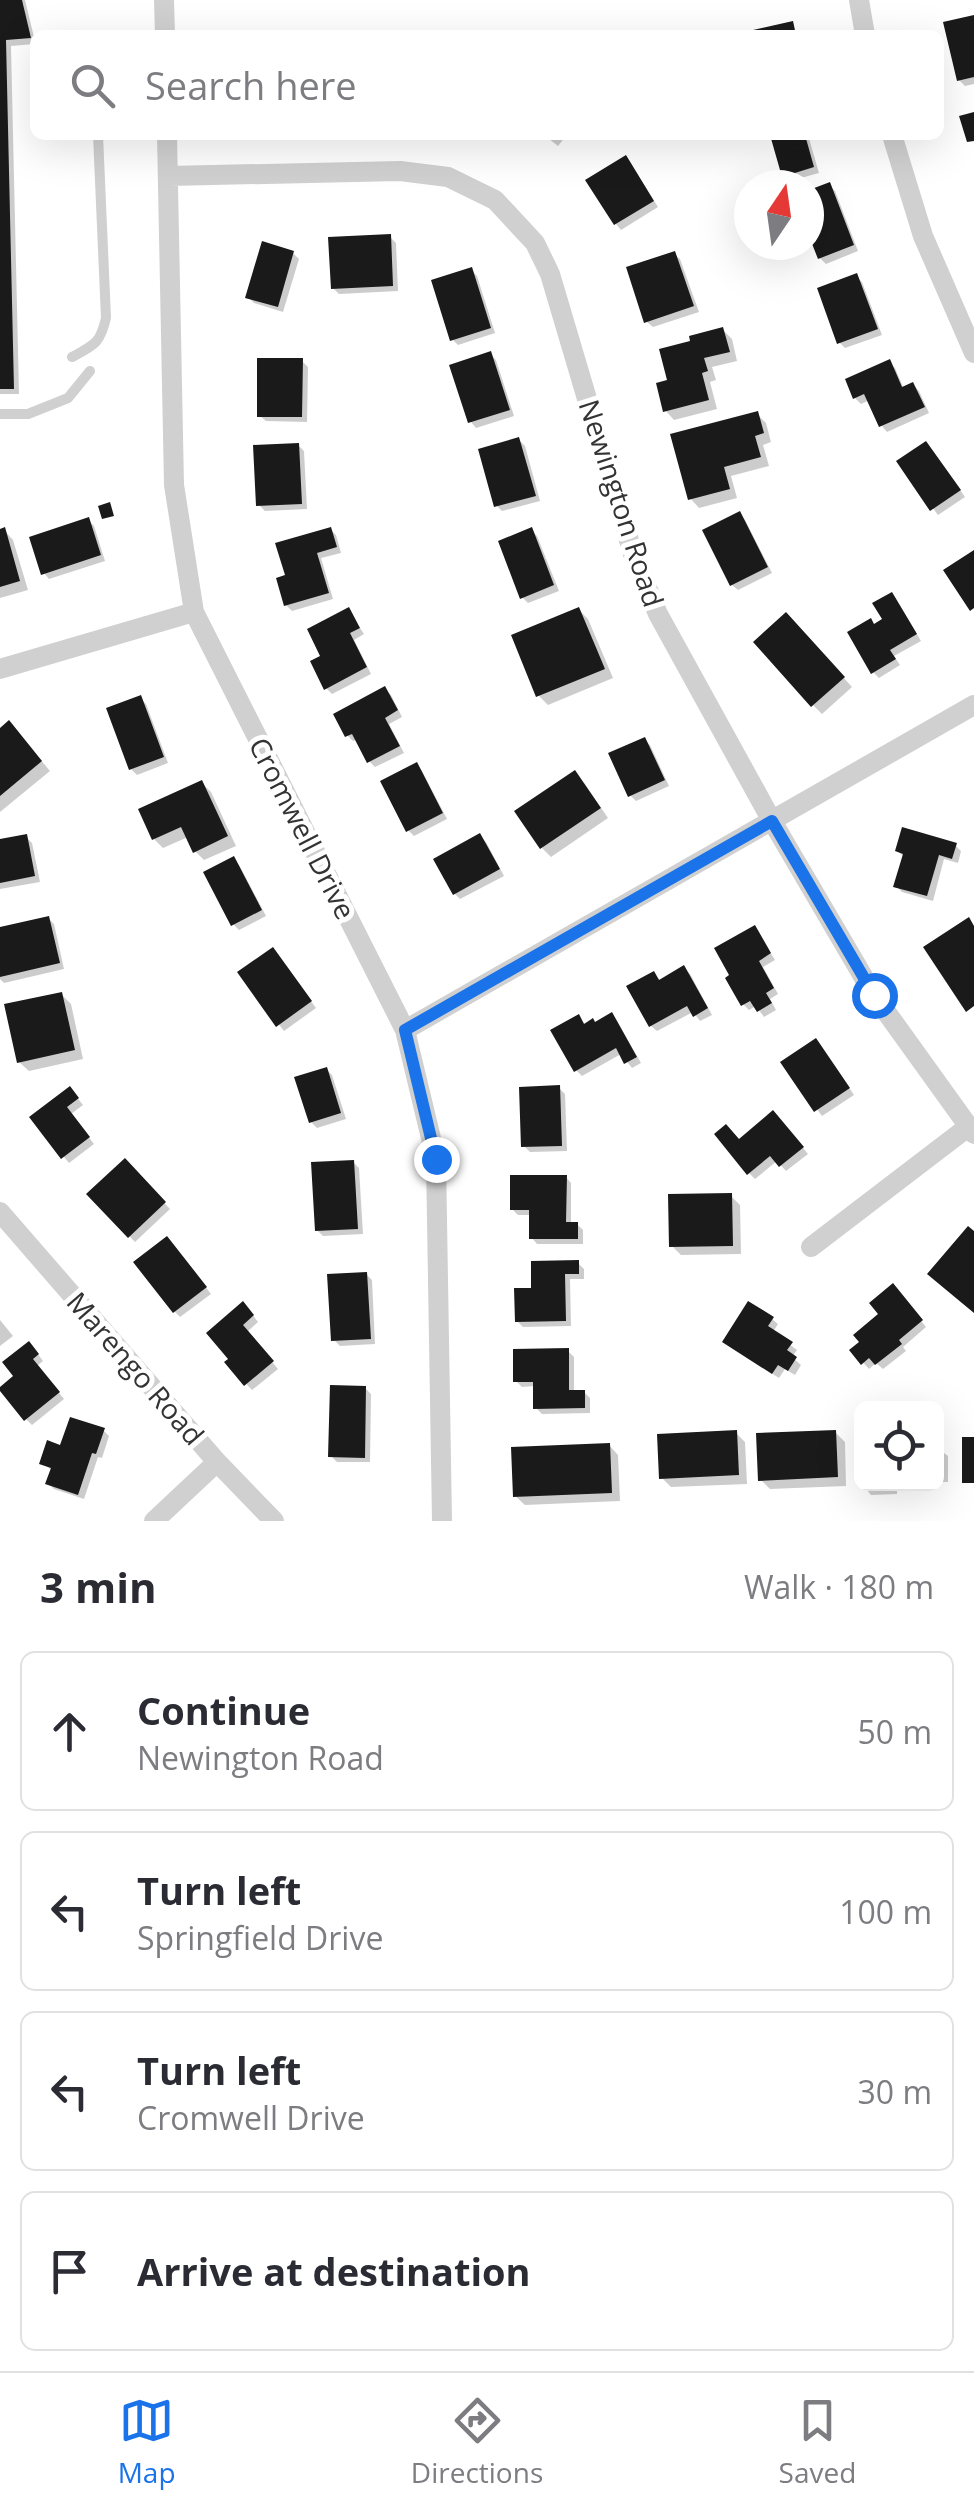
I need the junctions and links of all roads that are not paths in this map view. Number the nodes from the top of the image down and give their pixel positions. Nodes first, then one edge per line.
1 (164, 0) edge
2 (859, 0) edge
3 (165, 30) edge
4 (864, 30) edge
5 (98, 140) edge
6 (168, 140) edge
7 (894, 140) edge
8 (168, 176) junction
9 (974, 353) edge
10 (72, 357) dead end
11 (90, 371) dead end
12 (0, 414) edge
13 (194, 612) junction
14 (0, 669) edge
15 (974, 704) edge
16 (772, 821) junction
17 (405, 1030) junction
18 (971, 1131) edge
19 (0, 1212) edge
20 (811, 1247) dead end
21 (218, 1462) junction
22 (154, 1521) edge
23 (274, 1521) edge
24 (442, 1521) edge

1 - 3 street
2 - 4 street
5 - 10 lane
6 - 8 street, Cromwell Drive
7 - 9 street
8 - 13 street, Cromwell Drive
8 - 16 street, Newington Road
11 - 12 lane
13 - 14 street
13 - 17 street, Cromwell Drive
15 - 16 street
16 - 17 street
16 - 18 street, Newington Road
17 - 24 street, Cromwell Drive
18 - 20 street
19 - 21 street, Marengo Road
21 - 22 street
21 - 23 street, Marengo Road

